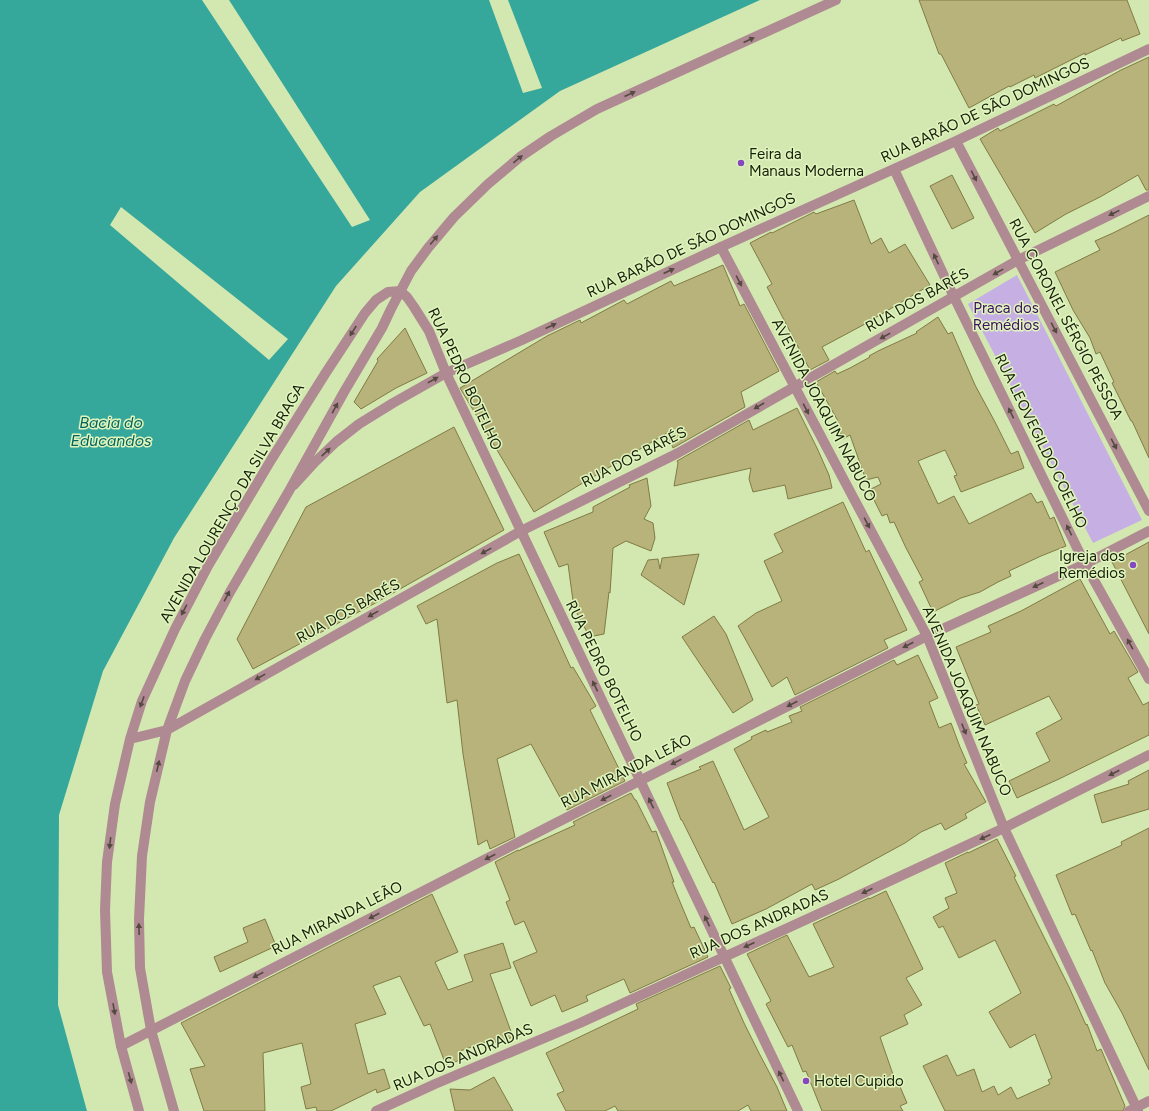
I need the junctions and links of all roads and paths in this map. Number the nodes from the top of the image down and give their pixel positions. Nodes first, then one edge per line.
1 (836, 0) edge
2 (1149, 49) edge
3 (956, 141) junction
4 (894, 169) junction
5 (1149, 196) edge
6 (721, 247) junction
7 (1018, 260) junction
8 (400, 291) junction
9 (954, 297) junction
10 (446, 373) junction
11 (794, 386) junction
12 (289, 491) junction
13 (1149, 511) edge
14 (1149, 531) edge
15 (520, 532) junction
16 (1085, 564) junction
17 (927, 636) junction
18 (1149, 678) edge
19 (167, 730) junction
20 (130, 738) junction
21 (1149, 755) edge
22 (640, 780) junction
23 (1004, 828) junction
24 (724, 956) junction
25 (151, 1030) junction
26 (121, 1046) junction
27 (1149, 1102) edge
28 (1135, 1110) edge
29 (138, 1111) edge
30 (174, 1111) edge
31 (376, 1111) edge
32 (798, 1111) edge

8 -> 1 street
2 - 3 street, RUA BARÃO DE SÃO DOMINGOS
3 - 4 street, RUA BARÃO DE SÃO DOMINGOS
3 -> 7 street, RUA CORONEL SÉRGIO PESSOA
4 - 6 street, RUA BARÃO DE SÃO DOMINGOS
9 -> 4 street, RUA LEOVEGILDO COELHO
5 -> 7 street, RUA DOS BARÉS
10 -> 6 street, RUA BARÃO DE SÃO DOMINGOS
6 -> 11 street, AVENIDA JOAQUIM NABUCO
7 -> 9 street, RUA DOS BARÉS
7 -> 13 street, RUA CORONEL SÉRGIO PESSOA
8 - 10 street, RUA PEDRO BOTELHO
12 -> 8 street
8 -> 20 street, AVENIDA LOURENÇO DA SILVA BRAGA
9 -> 11 street, RUA DOS BARÉS
16 -> 9 street, RUA LEOVEGILDO COELHO
12 -> 10 street, RUA BARÃO DE SÃO DOMINGOS
10 - 15 street, RUA PEDRO BOTELHO
11 -> 15 street, RUA DOS BARÉS
11 -> 17 street, AVENIDA JOAQUIM NABUCO
19 -> 12 street
14 - 16 street, RUA MIRANDA LEÃO
15 -> 19 street, RUA DOS BARÉS
22 -> 15 street, RUA PEDRO BOTELHO
16 -> 17 street, RUA MIRANDA LEÃO
18 -> 16 street, RUA LEOVEGILDO COELHO
17 -> 22 street, RUA MIRANDA LEÃO
17 -> 23 street, AVENIDA JOAQUIM NABUCO
19 - 20 street, RUA DOS BARÉS
25 -> 19 street
20 -> 26 street, AVENIDA LOURENÇO DA SILVA BRAGA
21 -> 23 street, RUA DOS ANDRADAS
24 -> 22 street, RUA PEDRO BOTELHO
22 -> 25 street, RUA MIRANDA LEÃO
23 -> 24 street, RUA DOS ANDRADAS
23 - 28 street, AVENIDA JOAQUIM NABUCO
24 - 31 street, RUA DOS ANDRADAS
32 -> 24 street, RUA PEDRO BOTELHO
25 - 26 street, RUA MIRANDA LEÃO
25 - 30 street
26 -> 29 street, AVENIDA LOURENÇO DA SILVA BRAGA
27 - 28 street

